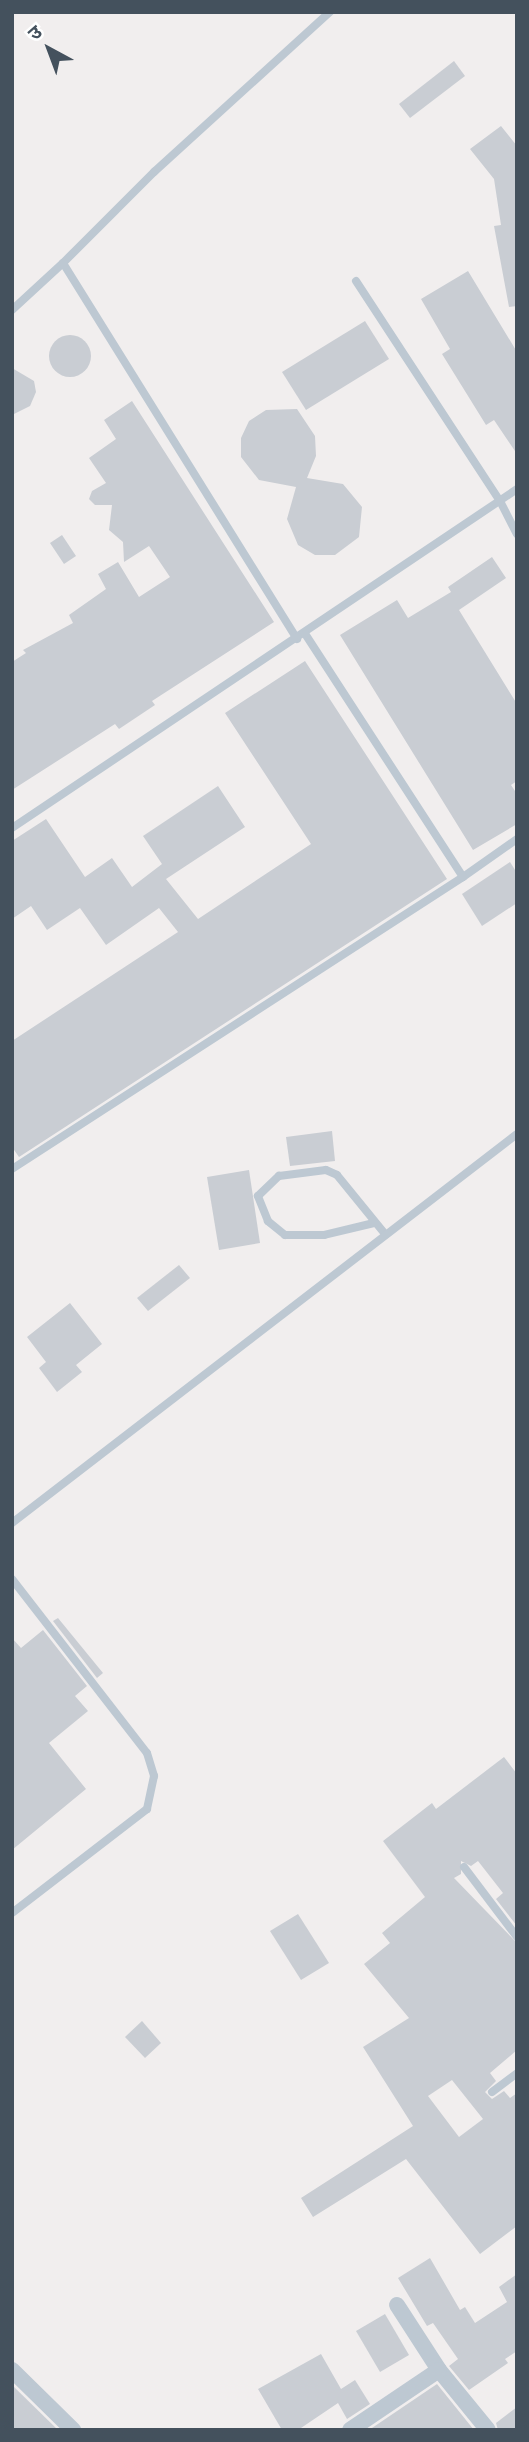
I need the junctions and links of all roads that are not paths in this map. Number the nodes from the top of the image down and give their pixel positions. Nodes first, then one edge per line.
1 (330, 12) edge
2 (63, 263) junction
3 (356, 281) dead end
4 (12, 310) edge
5 (517, 489) edge
6 (500, 501) junction
7 (517, 534) edge
8 (302, 636) junction
9 (12, 828) edge
10 (517, 839) edge
11 (463, 877) junction
12 (517, 1134) edge
13 (12, 1169) edge
14 (374, 1223) junction
15 (386, 1234) junction
16 (12, 1523) edge
17 (12, 1579) edge
18 (464, 1867) dead end
19 (12, 1913) edge
20 (517, 1937) edge
21 (517, 2073) edge
22 (492, 2092) dead end
23 (397, 2305) dead end
24 (12, 2370) edge
25 (439, 2370) junction
26 (73, 2430) edge
27 (350, 2430) edge
28 (488, 2430) edge

1 - 2 lane
2 - 4 lane
2 - 8 lane
3 - 6 lane
5 - 6 lane
6 - 7 lane
6 - 8 lane
8 - 9 lane
8 - 11 lane
10 - 11 lane
11 - 13 lane
12 - 15 lane
14 - 14 lane
14 - 15 lane
15 - 16 lane
17 - 19 lane
18 - 20 lane
21 - 22 lane
23 - 25 street
24 - 26 street
25 - 27 street
25 - 28 street

